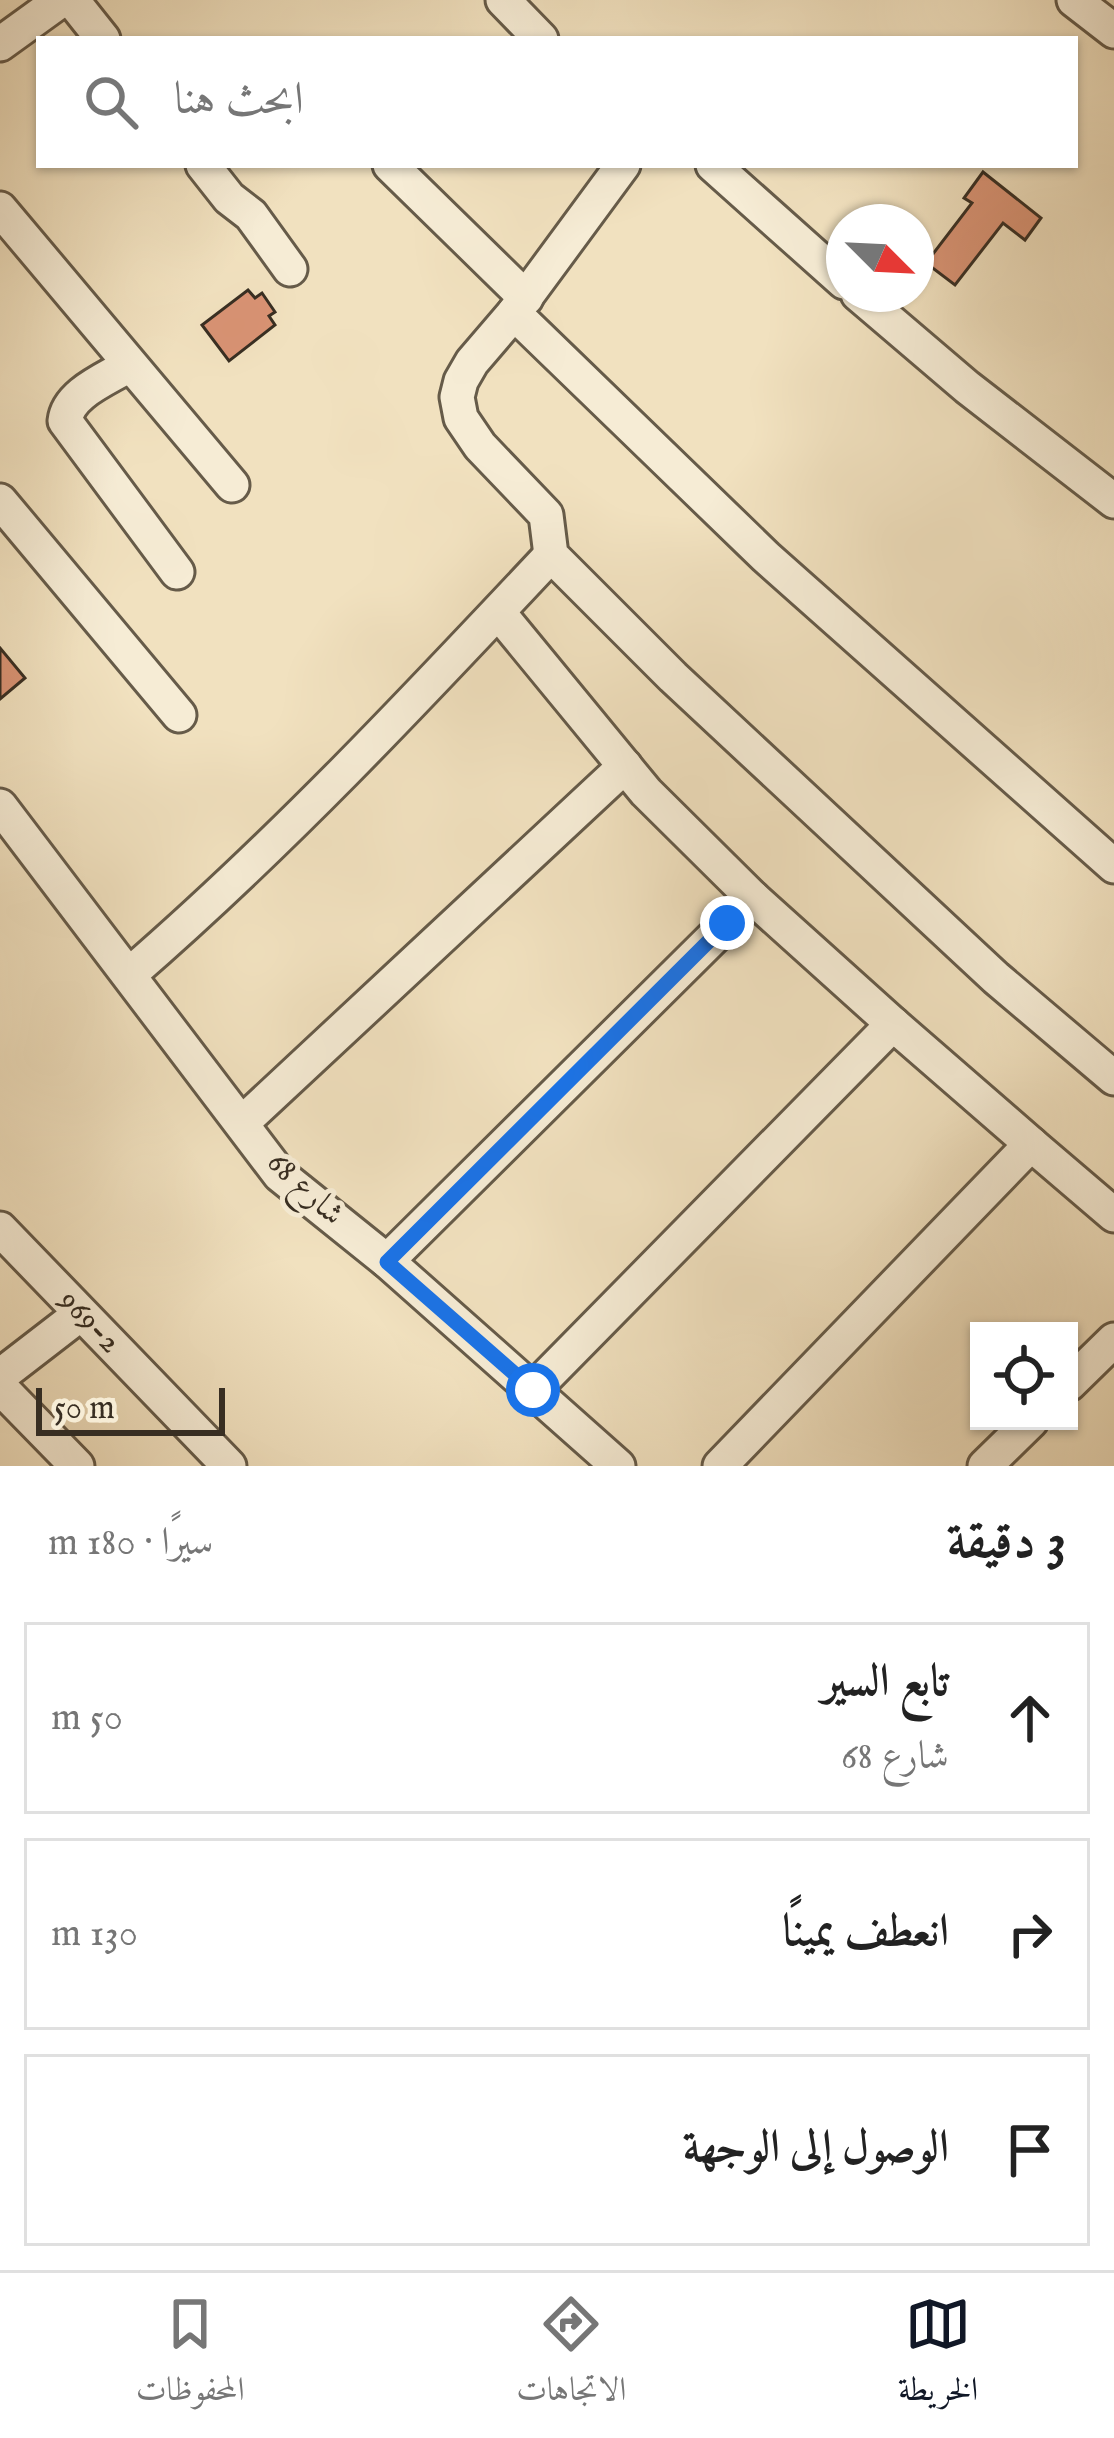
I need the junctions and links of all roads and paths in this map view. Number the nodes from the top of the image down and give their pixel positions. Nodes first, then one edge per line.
1 (61, 0) edge
2 (72, 0) edge
3 (503, 0) edge
4 (1074, 0) edge
5 (1114, 31) edge
6 (101, 36) edge
7 (538, 36) edge
8 (0, 44) edge
9 (205, 168) edge
10 (393, 168) edge
11 (620, 168) edge
12 (716, 168) edge
13 (0, 209) edge
14 (826, 266) edge
15 (290, 269) dead end
16 (520, 306) junction
17 (879, 312) edge
18 (129, 365) junction
19 (232, 485) dead end
20 (0, 501) edge
21 (1114, 501) edge
22 (551, 555) junction
23 (176, 572) dead end
24 (498, 612) junction
25 (179, 715) dead end
26 (625, 766) junction
27 (0, 806) edge
28 (1114, 866) edge
29 (753, 898) junction
30 (130, 974) junction
31 (892, 1024) junction
32 (1114, 1078) edge
33 (242, 1123) junction
34 (1031, 1144) junction
35 (1114, 1215) edge
36 (0, 1229) edge
37 (387, 1262) junction
38 (79, 1315) junction
39 (1114, 1340) edge
40 (1078, 1375) edge
41 (0, 1376) edge
42 (0, 1387) edge
43 (533, 1390) junction
44 (1022, 1430) edge
45 (77, 1466) edge
46 (229, 1466) edge
47 (618, 1466) edge
48 (720, 1466) edge
49 (985, 1466) edge

1 - 8 street
2 - 6 street
3 - 7 street
4 - 5 street
9 - 15 street
10 - 16 street
11 - 16 street
12 - 14 street
13 - 18 street
16 - 22 street
16 - 28 street
17 - 21 street
18 - 19 street
18 - 23 street
20 - 25 street
22 - 24 street
22 - 32 street
24 - 26 street
24 - 30 street
26 - 29 street
26 - 33 street
27 - 30 street, شارع 68
29 - 31 street
29 - 37 street
30 - 33 street, شارع 68
31 - 34 street
31 - 43 street
33 - 37 street, شارع 68
34 - 35 street
34 - 48 street
36 - 38 street, 969-2
37 - 43 street, شارع 68
38 - 41 street
38 - 46 street, 969-2
39 - 40 street
42 - 45 street
43 - 47 street, شارع 68
44 - 49 street

